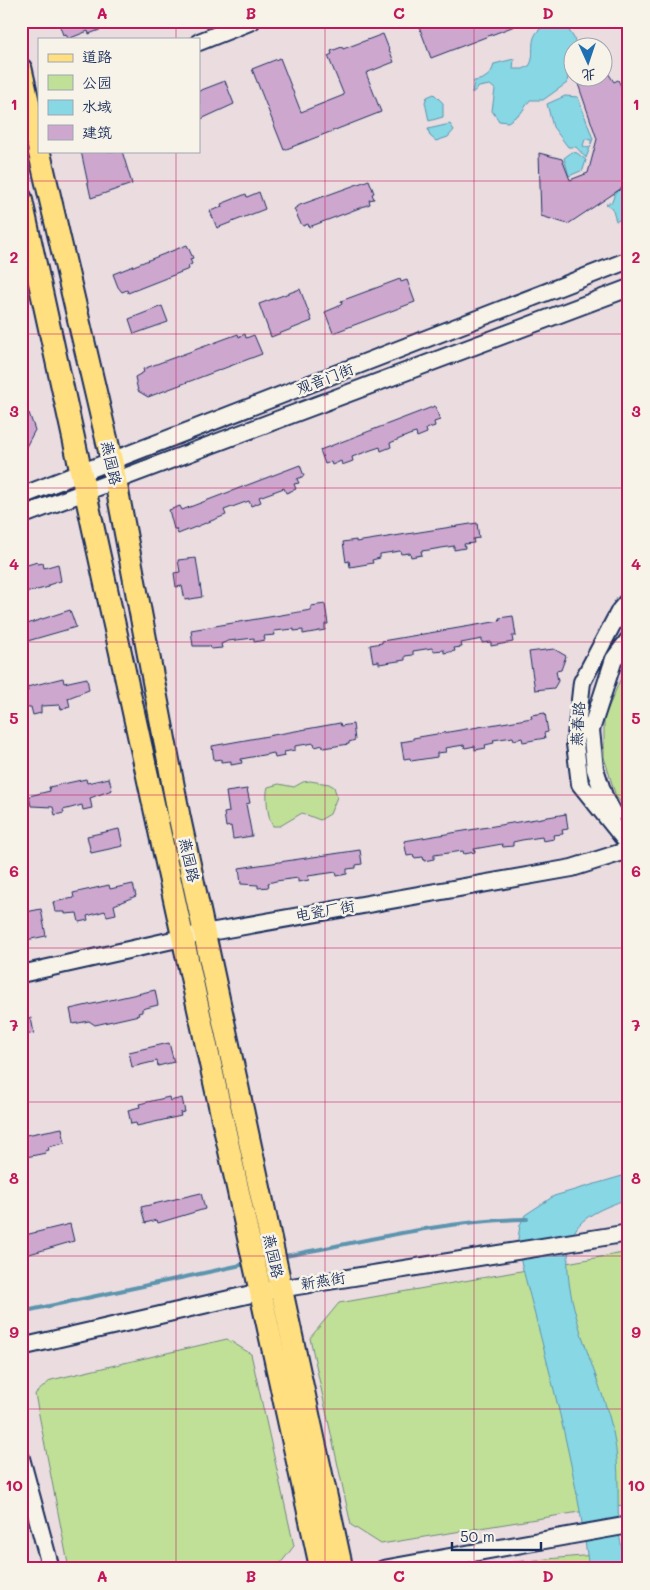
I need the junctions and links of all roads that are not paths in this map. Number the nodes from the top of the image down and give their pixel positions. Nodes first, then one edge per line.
1 (252, 21) edge
2 (200, 42) edge
3 (21, 69) edge
4 (30, 108) edge
5 (38, 145) edge
6 (39, 152) edge
7 (21, 198) edge
8 (629, 260) edge
9 (629, 288) edge
10 (114, 472) junction
11 (84, 483) junction
12 (21, 496) edge
13 (21, 516) edge
14 (629, 599) edge
15 (629, 638) edge
16 (629, 844) edge
17 (629, 850) edge
18 (204, 932) junction
19 (183, 938) junction
20 (21, 974) edge
21 (629, 1233) edge
22 (258, 1234) junction
23 (270, 1290) junction
24 (21, 1347) edge
25 (21, 1458) edge
26 (629, 1525) edge
27 (325, 1568) edge
28 (51, 1569) edge
29 (383, 1569) edge

1 - 2 street
3 - 4 main road, 燕园路
4 - 5 main road, 燕园路
6 - 10 main road, 燕园路
7 - 11 main road, 燕园路
8 - 10 street, 观音门街
9 - 10 street, 观音门街
10 - 11 street, 观音门街
10 - 18 main road, 燕园路
11 - 12 street, 观音门街
11 - 13 street, 观音门街
11 - 19 main road, 燕园路
14 - 16 street, 燕春路
15 - 16 street, 燕春路
17 - 18 street, 电瓷厂街
18 - 19 street, 电瓷厂街
18 - 22 main road, 燕园路
19 - 20 street, 电瓷厂街
19 - 22 main road, 燕园路
21 - 23 street, 新燕街
22 - 23 main road, 燕园路
23 - 24 street, 新燕街
23 - 27 main road, 燕园路
25 - 28 street
26 - 29 street

